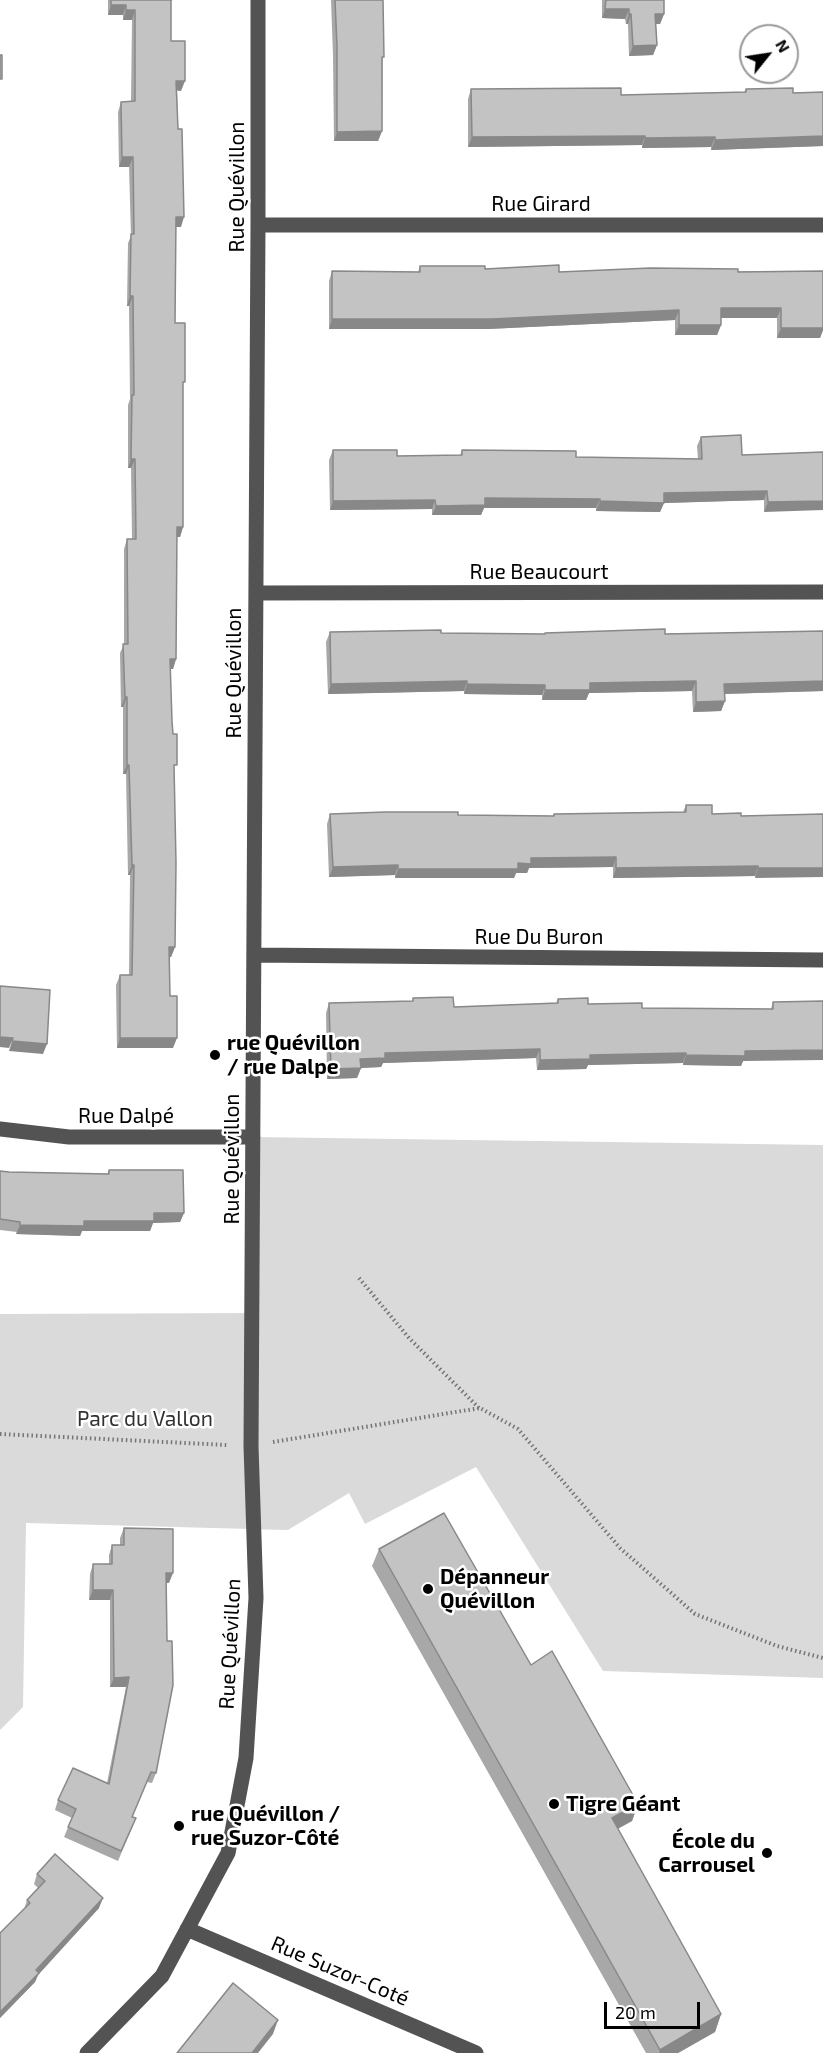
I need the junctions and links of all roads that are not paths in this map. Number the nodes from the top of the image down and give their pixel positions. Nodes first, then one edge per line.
1 (258, 0) edge
2 (258, 225) junction
3 (823, 225) edge
4 (823, 592) edge
5 (256, 593) junction
6 (254, 956) junction
7 (823, 960) edge
8 (0, 1129) edge
9 (253, 1137) junction
10 (187, 1929) junction
11 (87, 2053) edge
12 (477, 2053) edge

1 - 2 street, Rue Quévillon
2 - 3 street, Rue Girard
2 - 5 street, Rue Quévillon
4 - 5 street, Rue Beaucourt
5 - 6 street, Rue Quévillon
6 - 7 street, Rue Du Buron
6 - 9 street, Rue Quévillon
8 - 9 street, Rue Dalpé
9 - 10 street, Rue Quévillon
10 - 11 street, Rue Quévillon
10 - 12 street, Rue Suzor-Coté

